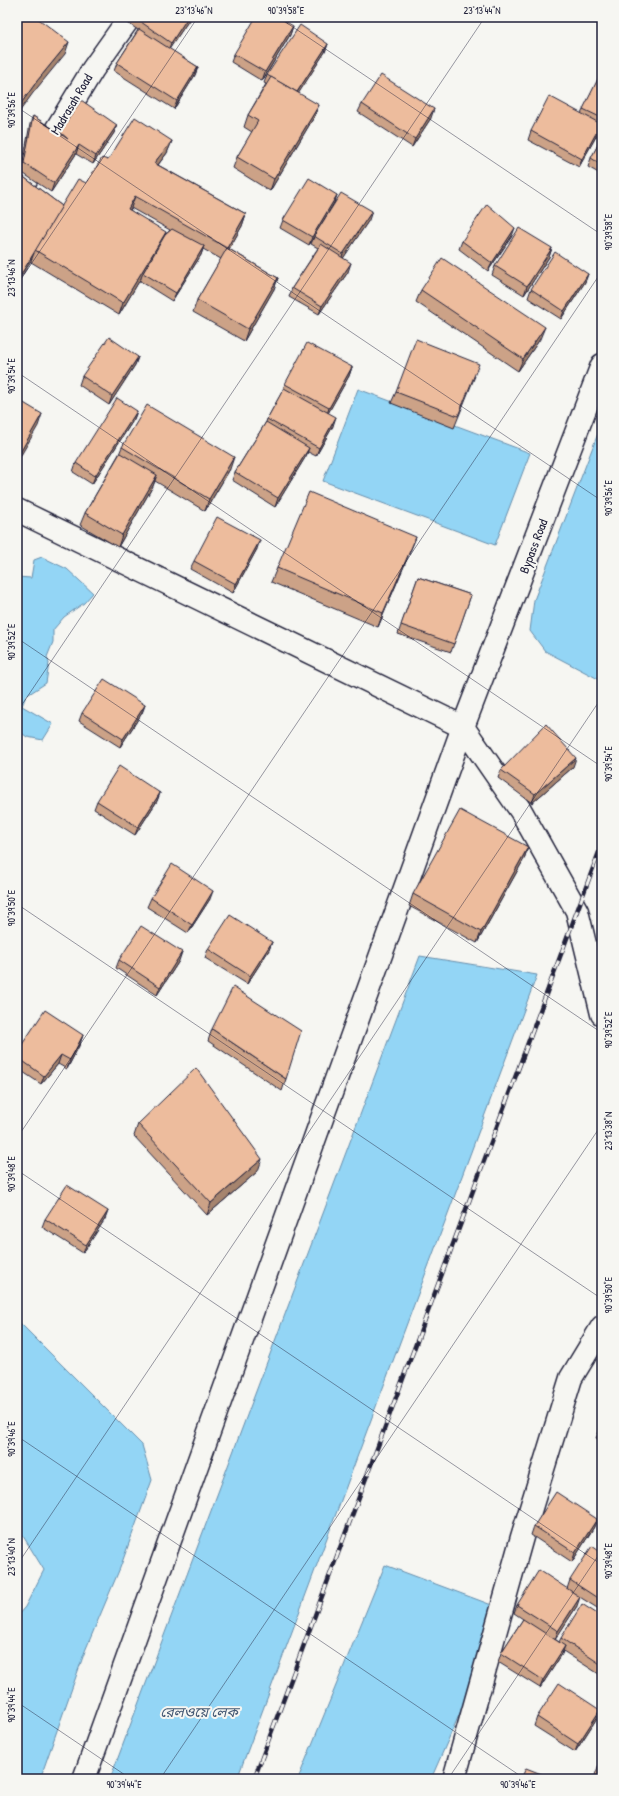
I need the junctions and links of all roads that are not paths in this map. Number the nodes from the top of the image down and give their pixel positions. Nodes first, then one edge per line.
1 (130, 17) edge
2 (17, 194) edge
3 (602, 364) edge
4 (17, 510) edge
5 (464, 727) junction
6 (602, 1014) edge
7 (602, 1327) edge
8 (84, 1779) edge
9 (454, 1779) edge

1 - 2 street, Madrasah Road
3 - 5 street, Bypass Road
4 - 5 street
5 - 6 street
5 - 8 street, Bypass Road
7 - 9 street

